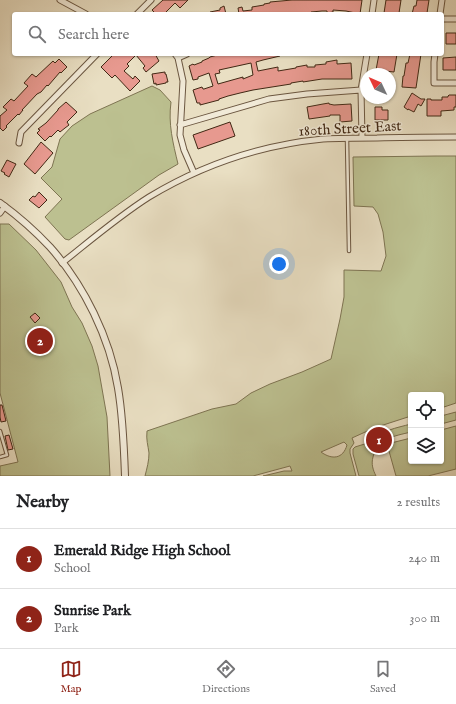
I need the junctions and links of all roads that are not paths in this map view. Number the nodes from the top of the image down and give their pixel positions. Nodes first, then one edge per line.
1 (60, 0) edge
2 (151, 0) edge
3 (374, 0) edge
4 (442, 0) edge
5 (82, 12) edge
6 (139, 12) edge
7 (372, 12) edge
8 (440, 12) edge
9 (444, 19) edge
10 (456, 19) edge
11 (95, 56) edge
12 (176, 56) edge
13 (367, 56) edge
14 (435, 56) edge
15 (365, 68) edge
16 (456, 83) edge
17 (360, 90) edge
18 (361, 104) edge
19 (180, 125) junction
20 (456, 137) edge
21 (347, 138) junction
22 (362, 138) junction
23 (19, 143) dead end
24 (194, 173) junction
25 (2, 205) edge
26 (0, 213) edge
27 (349, 251) dead end
28 (62, 263) junction
29 (0, 431) edge
30 (0, 457) edge
31 (125, 476) edge

1 - 5 street
2 - 6 street
3 - 7 street
4 - 8 street
9 - 10 street
11 - 23 street
12 - 19 street
13 - 15 street
14 - 16 street
17 - 19 street
18 - 22 street
19 - 24 street
20 - 22 street, 180th Street East
21 - 22 street, 180th Street East
21 - 24 street, 180th Street East
21 - 27 lane
24 - 28 street, 180th Street East
25 - 26 street
25 - 28 street
28 - 31 street
29 - 30 lane

